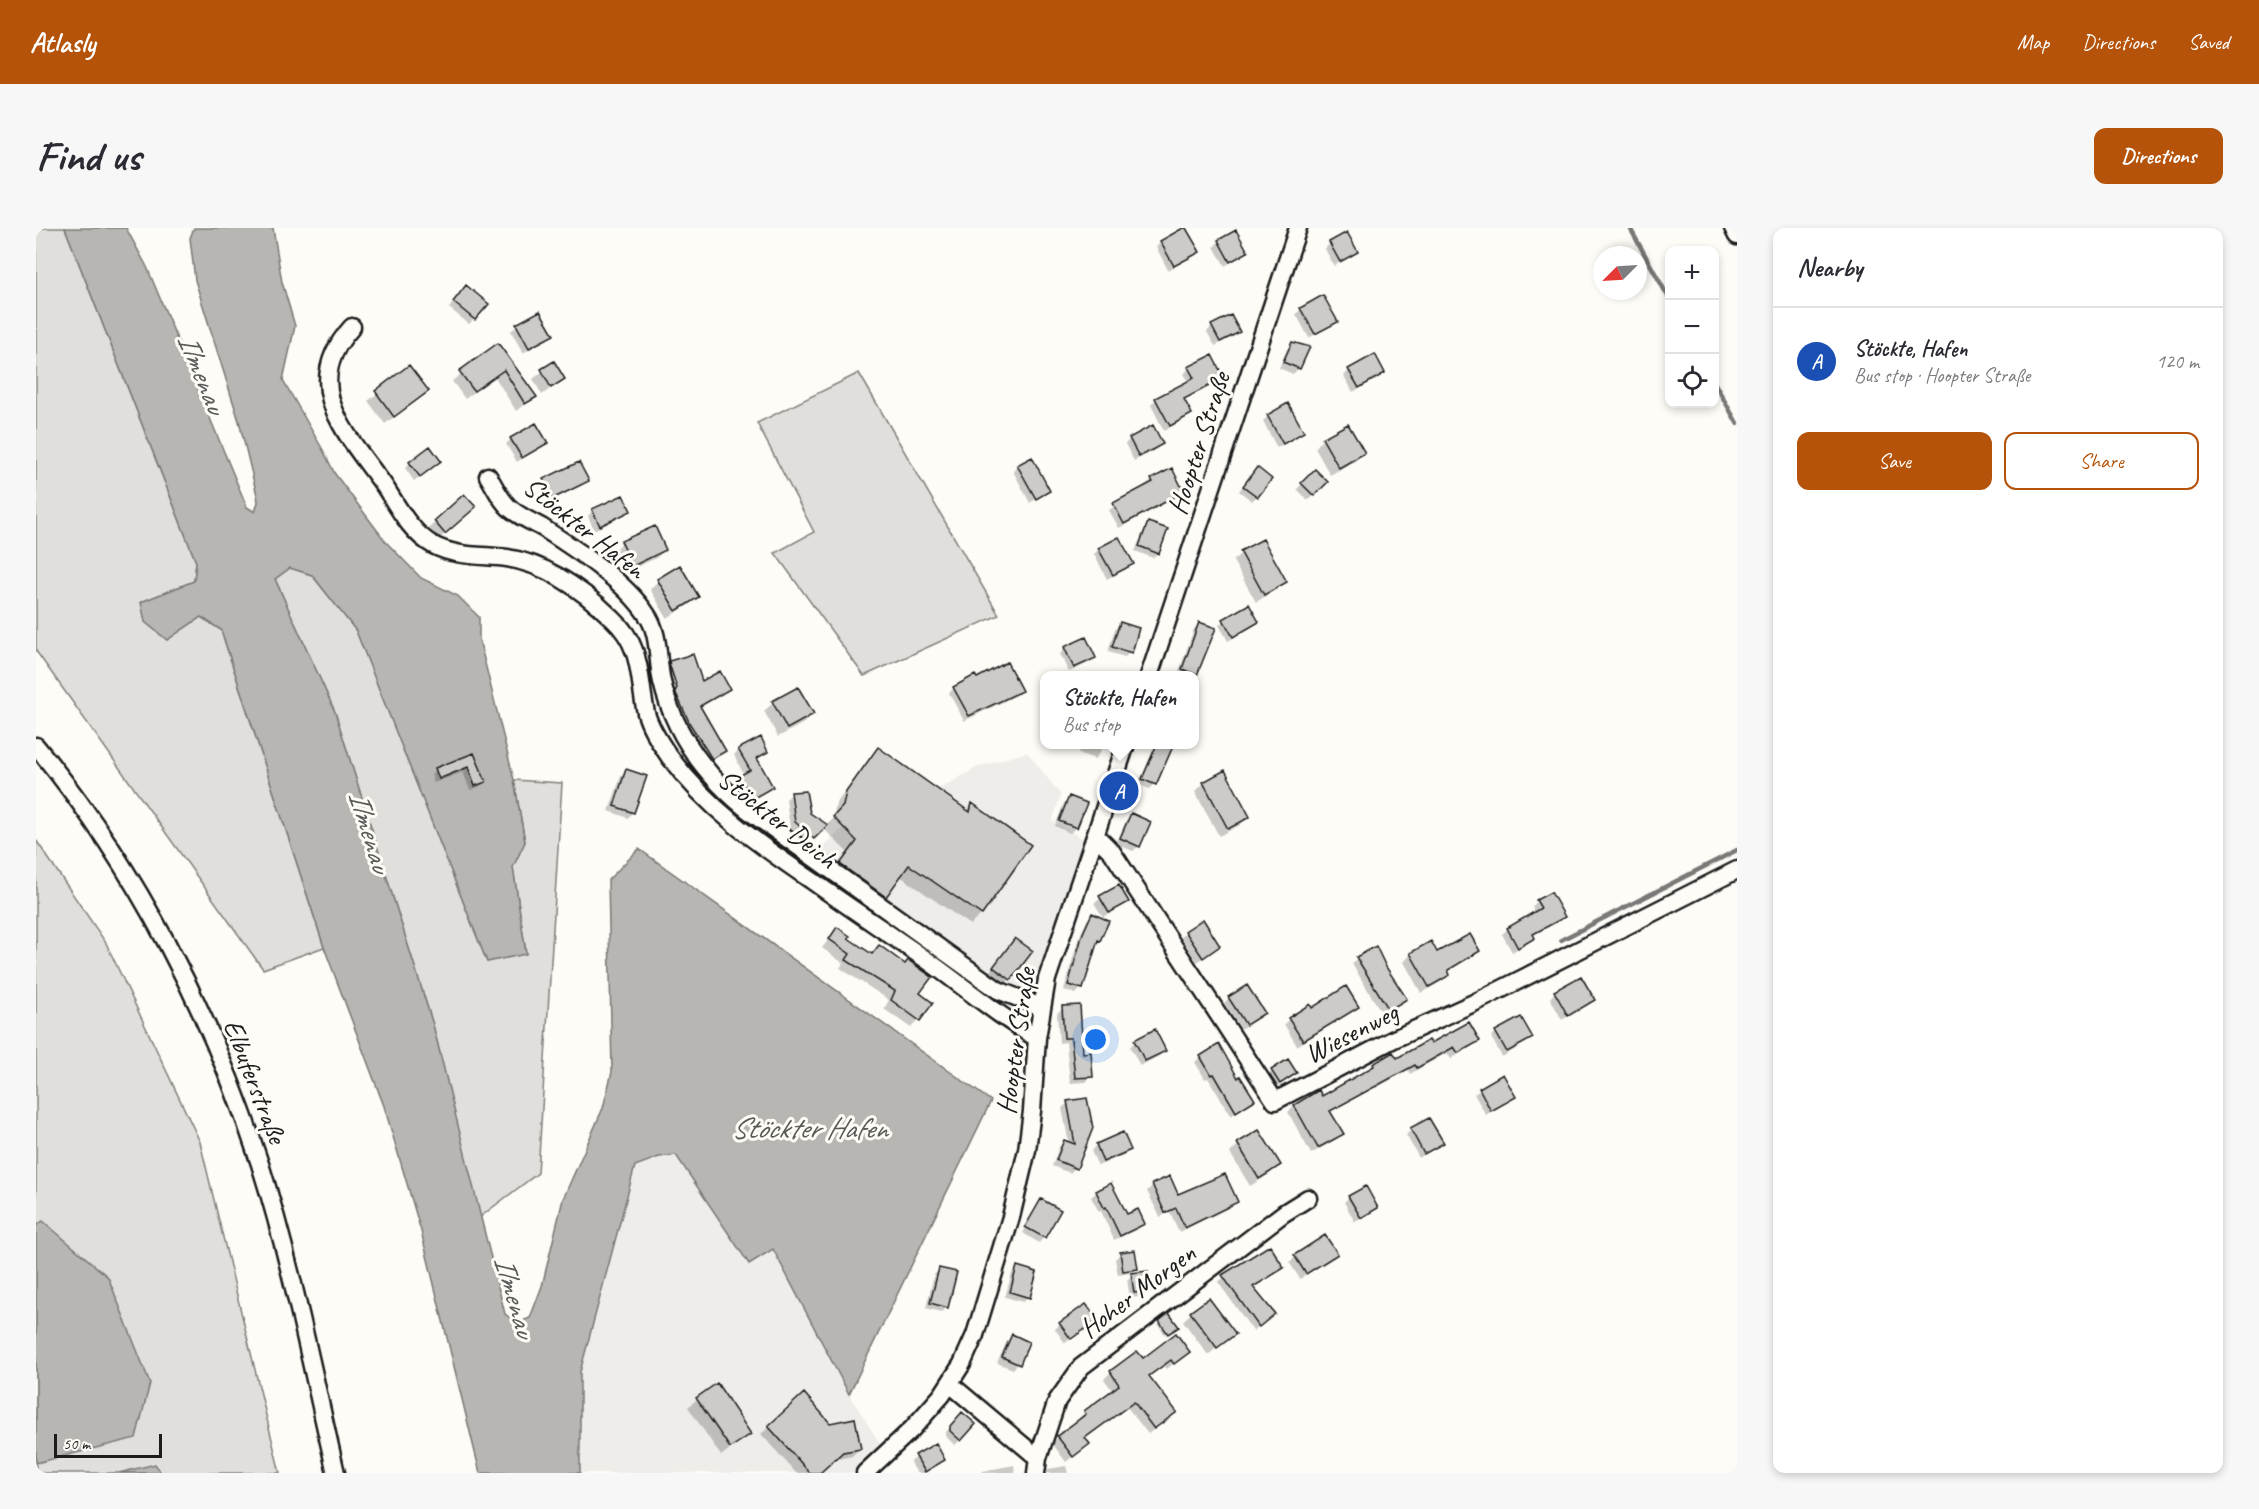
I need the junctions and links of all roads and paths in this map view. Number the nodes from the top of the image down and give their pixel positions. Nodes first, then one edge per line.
1 (1298, 228) edge
2 (1732, 228) edge
3 (1737, 236) edge
4 (352, 327) dead end
5 (488, 476) dead end
6 (1150, 671) edge
7 (36, 747) edge
8 (1124, 749) edge
9 (1096, 836) junction
10 (1737, 870) edge
11 (1041, 1007) junction
12 (1037, 1038) junction
13 (1308, 1198) dead end
14 (950, 1384) junction
15 (1037, 1465) edge
16 (336, 1473) edge
17 (865, 1473) edge

1 - 6 street, Hoopter Straße
2 - 3 street
4 - 12 street, Stöckter Deich
5 - 11 street, Stöckter Hafen
7 - 16 street, Elbuferstraße
8 - 9 street, Hoopter Straße
9 - 10 street, Wiesenweg
9 - 11 street, Hoopter Straße
11 - 12 street, Hoopter Straße
12 - 14 street, Hoopter Straße
13 - 15 street, Hoher Morgen
14 - 15 street, Hoher Morgen
14 - 17 street, Hoopter Straße

